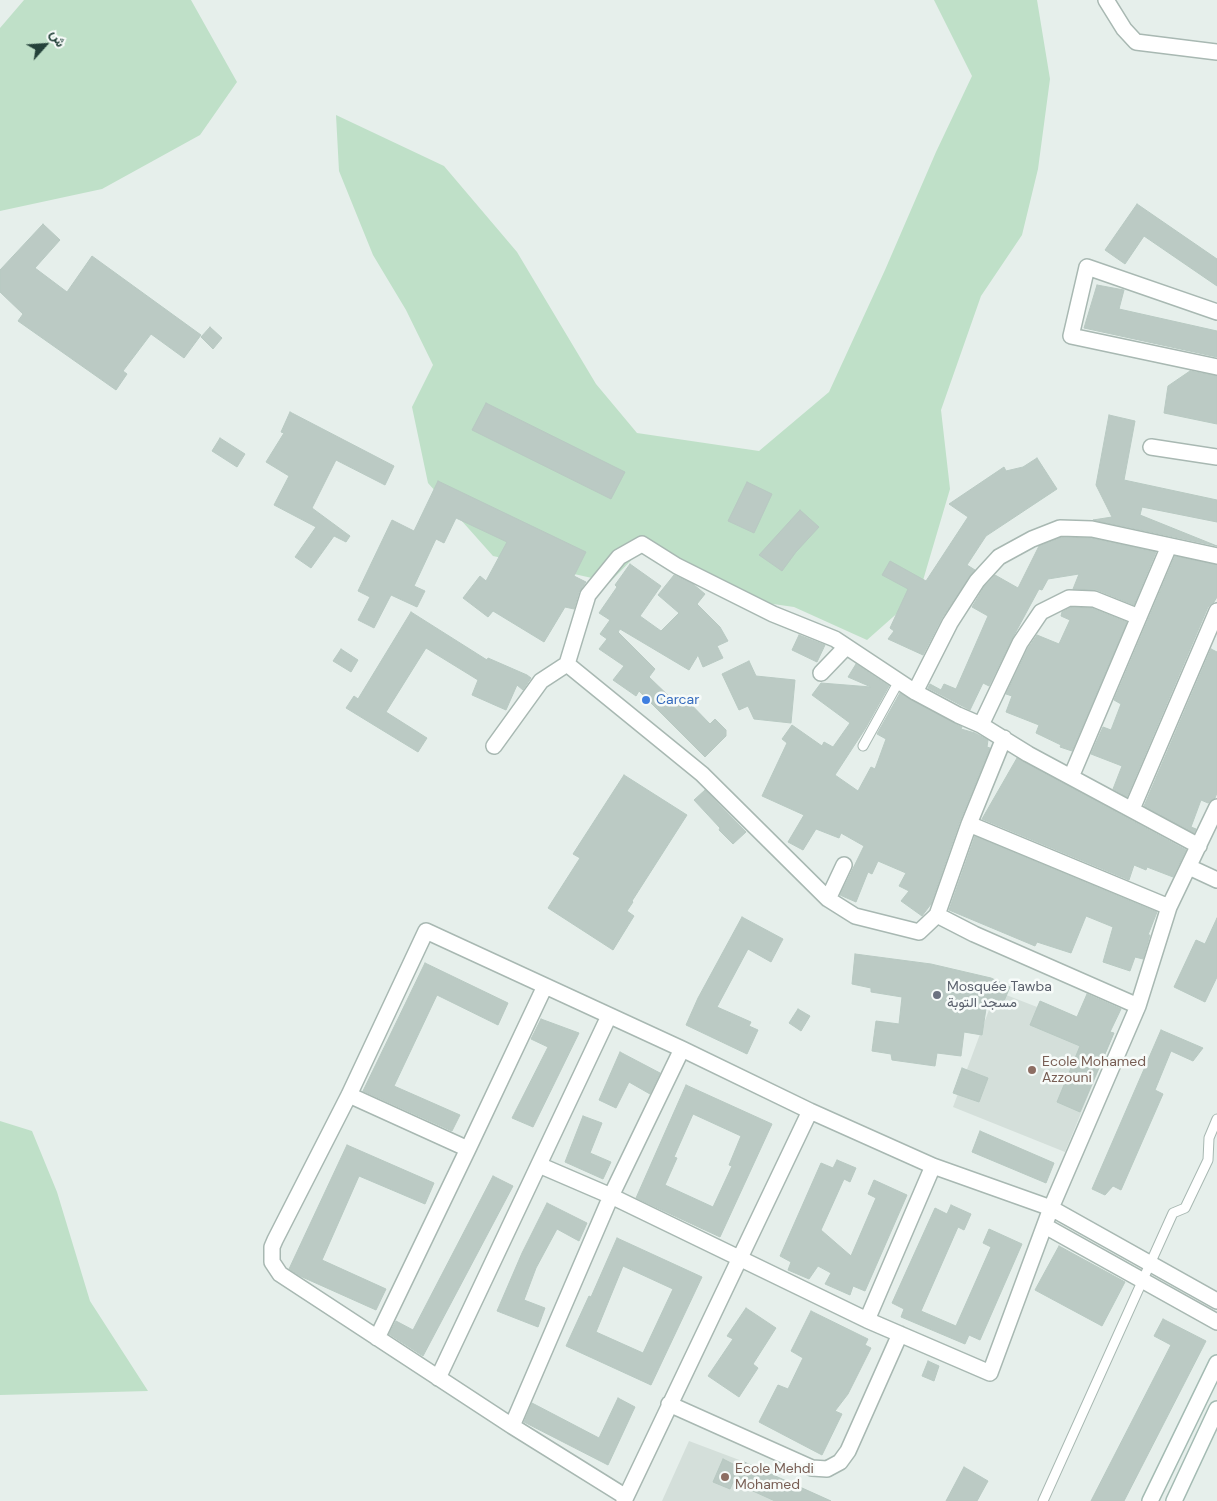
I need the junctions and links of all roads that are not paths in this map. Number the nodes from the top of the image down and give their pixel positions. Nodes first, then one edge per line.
1 (1106, 0) edge
2 (1217, 52) edge
3 (1217, 312) edge
4 (1217, 367) edge
5 (1151, 447) dead end
6 (1217, 457) edge
7 (1169, 546) junction
8 (1217, 556) edge
9 (1217, 611) edge
10 (1139, 617) junction
11 (846, 647) junction
12 (567, 664) junction
13 (821, 674) dead end
14 (899, 681) junction
15 (915, 692) junction
16 (981, 725) junction
17 (1004, 738) junction
18 (494, 746) dead end
19 (863, 746) dead end
20 (1071, 777) junction
21 (1217, 807) edge
22 (1132, 809) junction
23 (969, 824) junction
24 (1199, 846) junction
25 (844, 865) dead end
26 (1189, 867) junction
27 (1217, 880) edge
28 (828, 899) junction
29 (1169, 907) junction
30 (937, 915) junction
31 (544, 986) junction
32 (1138, 1006) junction
33 (609, 1016) junction
34 (682, 1050) junction
35 (349, 1095) junction
36 (810, 1111) junction
37 (1217, 1119) edge
38 (468, 1149) junction
39 (539, 1165) junction
40 (933, 1166) junction
41 (611, 1196) junction
42 (1051, 1208) junction
43 (1045, 1226) junction
44 (741, 1258) junction
45 (1149, 1264) junction
46 (1142, 1280) junction
47 (1217, 1300) edge
48 (867, 1320) junction
49 (1217, 1322) edge
50 (900, 1334) junction
51 (377, 1338) junction
52 (1217, 1363) edge
53 (438, 1378) junction
54 (669, 1404) junction
55 (1217, 1410) edge
56 (512, 1426) junction
57 (625, 1499) edge
58 (1043, 1501) edge
59 (1150, 1501) edge
60 (1174, 1501) edge

1 - 2 street
3 - 4 street
5 - 6 street
7 - 8 street
7 - 10 street
7 - 15 street
9 - 22 street
10 - 16 street
10 - 20 street
11 - 12 street
11 - 13 street
11 - 14 street
12 - 18 street
12 - 28 street
14 - 15 street
14 - 19 lane
15 - 16 street
16 - 17 street
17 - 20 street
17 - 23 street
20 - 22 street
21 - 24 street
22 - 24 street
23 - 29 street
23 - 30 street
24 - 26 street
25 - 28 street
26 - 27 street
26 - 29 street
28 - 30 street
29 - 32 street
30 - 32 street
31 - 33 street
31 - 35 street
31 - 38 street
32 - 42 street
33 - 34 street
33 - 39 street
34 - 36 street
34 - 41 street
35 - 38 street
35 - 51 street
36 - 40 street
36 - 44 street
37 - 45 lane
38 - 51 street
39 - 41 street
39 - 53 street
40 - 42 street
40 - 48 street
41 - 44 street
41 - 56 street
42 - 43 street
42 - 45 street
43 - 46 street
43 - 50 street
44 - 48 street
44 - 54 street
45 - 46 lane
45 - 47 street
46 - 49 street
46 - 58 lane
48 - 50 street
50 - 54 street
51 - 53 street
52 - 59 street
53 - 56 street
54 - 57 street
55 - 60 street
56 - 57 street

